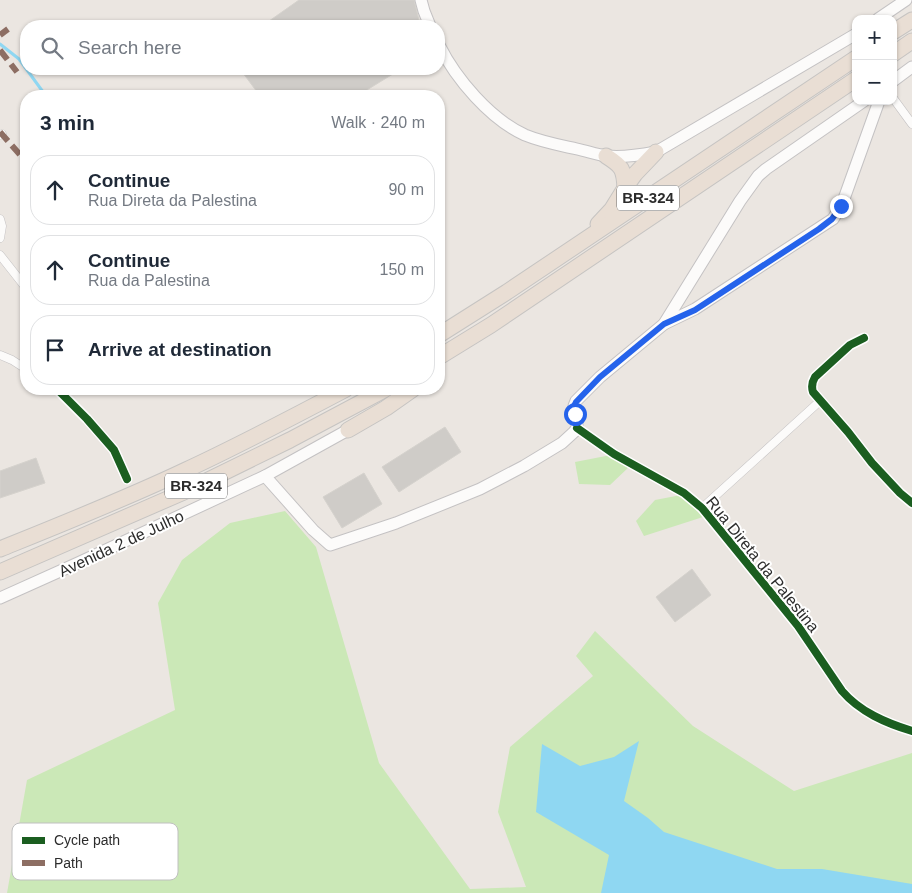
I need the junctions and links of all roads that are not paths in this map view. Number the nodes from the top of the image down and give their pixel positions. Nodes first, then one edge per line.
1 (421, 0) edge
2 (906, 0) edge
3 (884, 15) edge
4 (428, 20) edge
5 (912, 20) edge
6 (897, 29) edge
7 (852, 36) edge
8 (912, 41) edge
9 (897, 51) edge
10 (445, 55) edge
11 (853, 60) edge
12 (912, 67) edge
13 (897, 78) edge
14 (852, 82) edge
15 (897, 103) edge
16 (858, 105) edge
17 (878, 105) edge
18 (912, 124) edge
19 (656, 152) junction
20 (606, 156) junction
21 (625, 188) junction
22 (0, 219) edge
23 (0, 238) edge
24 (0, 254) edge
25 (20, 280) edge
26 (524, 281) junction
27 (664, 324) junction
28 (491, 325) junction
29 (445, 331) edge
30 (864, 338) dead end
31 (445, 353) edge
32 (0, 355) edge
33 (445, 364) edge
34 (20, 365) edge
35 (63, 395) edge
36 (334, 395) edge
37 (375, 395) edge
38 (404, 395) edge
39 (820, 401) junction
40 (577, 428) junction
41 (348, 430) joint
42 (265, 476) junction
43 (127, 479) dead end
44 (912, 503) edge
45 (702, 508) junction
46 (123, 518) junction
47 (0, 549) edge
48 (0, 572) edge
49 (0, 583) edge
50 (0, 598) edge
51 (912, 731) edge

1 - 4 main road
2 - 3 main road
5 - 6 highway
7 - 19 main road
8 - 9 highway
10 - 20 main road
11 - 26 highway, BR-324
12 - 13 main road
14 - 28 highway, BR-324
15 - 18 street
16 - 27 main road
17 - 27 main road
19 - 20 main road
19 - 21 highway
20 - 21 highway
21 - 26 highway
22 - 23 street
24 - 25 street
26 - 29 highway, BR-324
27 - 40 main road
28 - 31 highway, BR-324
28 - 33 highway
30 - 39 street
32 - 34 street
35 - 43 street
36 - 47 highway, BR-324
37 - 46 highway, BR-324
38 - 41 highway
39 - 44 street
39 - 45 street
40 - 42 main road
40 - 45 street, Rua Direta da Palestina
41 - 42 main road, Avenida 2 de Julho
42 - 50 main road, Avenida 2 de Julho
45 - 51 street, Rua Direta da Palestina
46 - 48 highway, BR-324
46 - 49 highway

